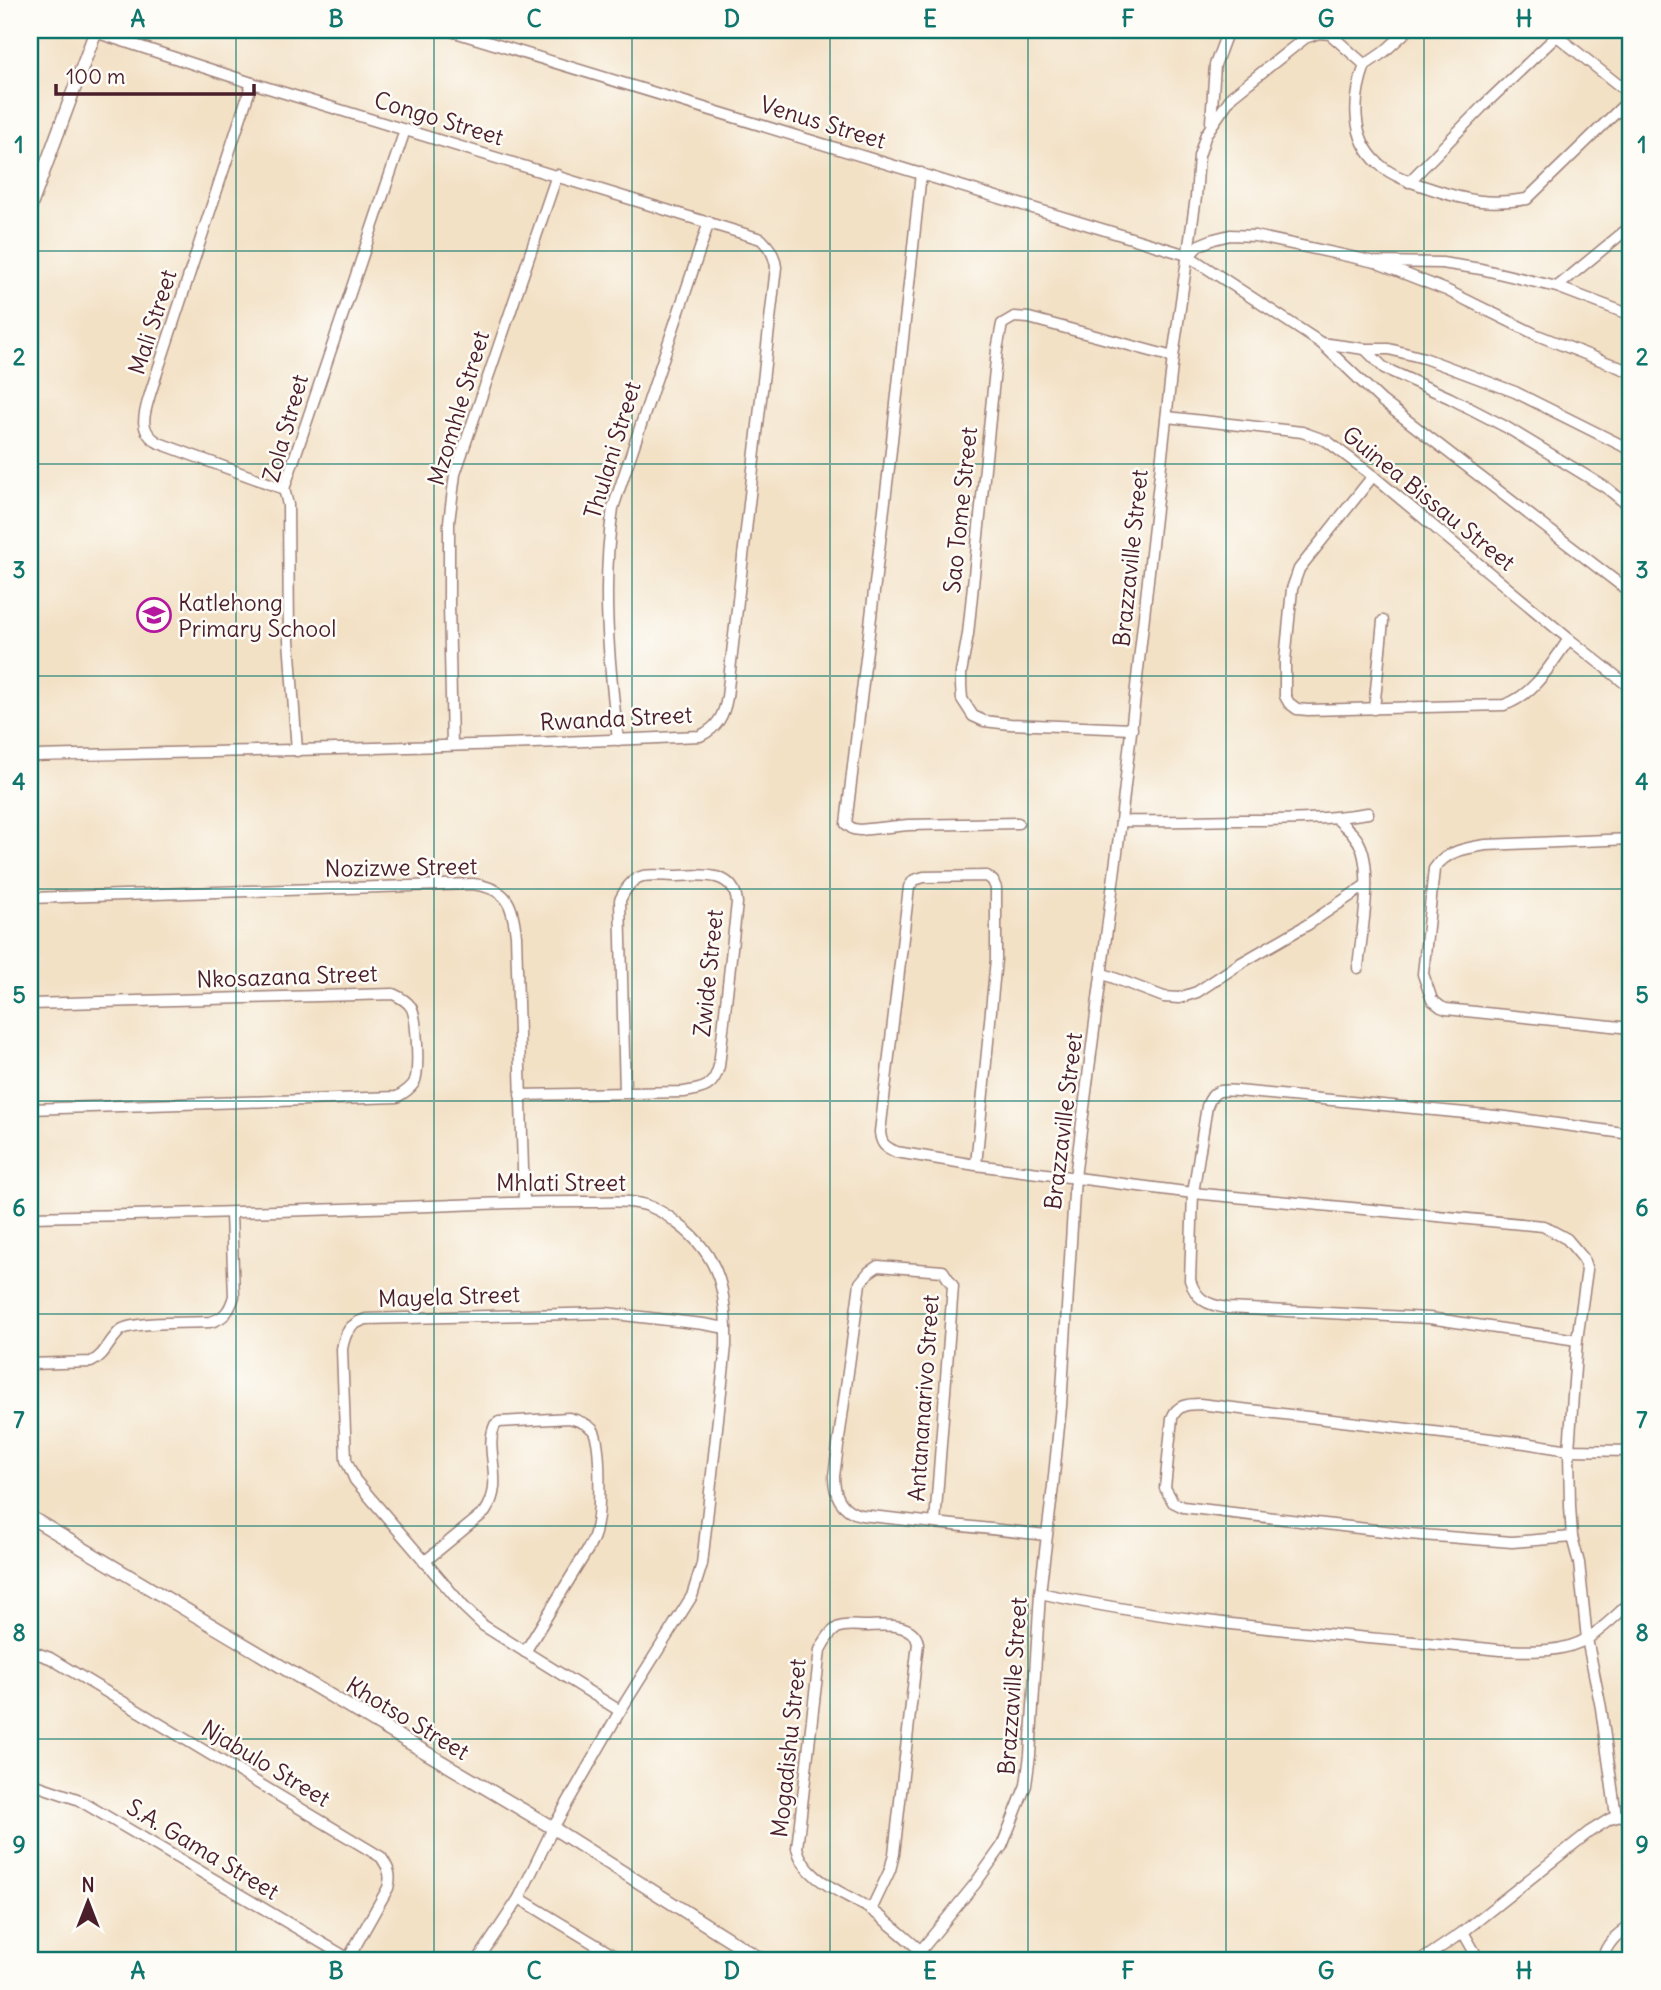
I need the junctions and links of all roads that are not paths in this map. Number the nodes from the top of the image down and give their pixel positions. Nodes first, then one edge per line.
1 (448, 30) edge
2 (1228, 30) edge
3 (1408, 30) edge
4 (95, 31) edge
5 (1560, 33) edge
6 (1365, 65) junction
7 (252, 83) junction
8 (1631, 97) edge
9 (1211, 124) junction
10 (405, 130) junction
11 (921, 173) junction
12 (557, 175) junction
13 (1409, 182) junction
14 (30, 208) edge
15 (709, 222) junction
16 (1631, 226) edge
17 (769, 246) joint
18 (1188, 256) junction
19 (1375, 262) junction
20 (1556, 287) junction
21 (1631, 315) edge
22 (1321, 343) junction
23 (1365, 349) junction
24 (1173, 357) junction
25 (1631, 372) edge
26 (1167, 417) junction
27 (1631, 450) edge
28 (1373, 476) junction
29 (284, 489) junction
30 (1631, 508) edge
31 (1631, 593) edge
32 (1383, 621) dead end
33 (1569, 639) junction
34 (1631, 688) edge
35 (1374, 709) junction
36 (1132, 729) junction
37 (618, 740) junction
38 (452, 745) junction
39 (297, 751) junction
40 (30, 756) edge
41 (1368, 813) dead end
42 (1336, 818) junction
43 (1122, 821) junction
44 (1018, 823) dead end
45 (1631, 839) edge
46 (1366, 885) junction
47 (30, 898) edge
48 (1358, 968) dead end
49 (1101, 973) junction
50 (30, 1004) edge
51 (1631, 1028) edge
52 (625, 1093) junction
53 (520, 1095) junction
54 (30, 1109) edge
55 (1631, 1133) edge
56 (976, 1165) junction
57 (1075, 1177) junction
58 (1193, 1193) junction
59 (524, 1202) junction
60 (231, 1214) junction
61 (30, 1217) edge
62 (726, 1328) junction
63 (1577, 1340) junction
64 (30, 1364) edge
65 (1569, 1450) junction
66 (1631, 1451) edge
67 (30, 1517) edge
68 (935, 1523) junction
69 (1046, 1535) junction
70 (1572, 1537) junction
71 (424, 1562) junction
72 (1040, 1593) junction
73 (1631, 1602) edge
74 (1587, 1639) junction
75 (30, 1651) edge
76 (525, 1652) junction
77 (620, 1711) junction
78 (30, 1783) edge
79 (1631, 1813) edge
80 (1616, 1816) junction
81 (553, 1828) junction
82 (519, 1898) junction
83 (871, 1910) junction
84 (1631, 1926) edge
85 (1463, 1932) junction
86 (917, 1955) edge
87 (350, 1959) edge
88 (478, 1960) edge
89 (621, 1960) edge
90 (762, 1960) edge
91 (1422, 1960) edge
92 (1479, 1960) edge
93 (1602, 1960) edge

1 - 11 street, Venus Street
2 - 9 street
3 - 6 street
4 - 7 street, Congo Street
4 - 14 street
5 - 8 street
5 - 13 street
6 - 9 street
6 - 13 street
7 - 10 street, Congo Street
7 - 29 street, Mali Street
8 - 13 street
9 - 18 street, Brazzaville Street
10 - 12 street, Congo Street
10 - 29 street, Zola Street
11 - 18 street, Venus Street
11 - 44 street
12 - 15 street, Congo Street
12 - 38 street, Mzomhle Street
15 - 17 street, Congo Street
15 - 37 street, Thulani Street
16 - 20 street
17 - 37 street, Rwanda Street
18 - 19 street
18 - 22 street, Venus Street
18 - 24 street, Brazzaville Street
19 - 20 street
19 - 25 street
20 - 21 street
22 - 23 street
22 - 31 street, Venus Street
23 - 27 street
23 - 30 street
24 - 26 street, Brazzaville Street
24 - 36 street, Sao Tome Street
26 - 28 street, Guinea Bissau Street
26 - 36 street, Brazzaville Street
28 - 33 street, Guinea Bissau Street
28 - 35 street
29 - 39 street, Zola Street
32 - 35 street
33 - 34 street, Guinea Bissau Street
33 - 35 street
36 - 43 street, Brazzaville Street
37 - 38 street, Rwanda Street
38 - 39 street, Rwanda Street
39 - 40 street, Rwanda Street
41 - 42 street
42 - 43 street
42 - 46 street
43 - 49 street, Brazzaville Street
45 - 51 street
46 - 48 street
46 - 49 street
47 - 53 street, Nozizwe Street
49 - 57 street, Brazzaville Street
50 - 54 street, Nkosazana Street
52 - 52 street, Zwide Street
52 - 53 street, Zwide Street
53 - 59 street, Nozizwe Street
55 - 58 street
56 - 56 street
56 - 57 street
57 - 58 street
57 - 69 street, Brazzaville Street
58 - 63 street
58 - 63 street
59 - 60 street, Mhlati Street
59 - 62 street, Mhlati Street
60 - 61 street, Mhlati Street
60 - 64 street
62 - 71 street, Mayela Street
62 - 77 street, Mhlati Street
63 - 65 street
65 - 66 street
65 - 70 street
65 - 70 street
67 - 81 street, Khotso Street
68 - 68 street, Antananarivo Street
68 - 69 street, Antananarivo Street
69 - 72 street, Brazzaville Street
70 - 74 street
71 - 76 street, Mayela Street
71 - 76 street
72 - 74 street
72 - 86 street, Brazzaville Street
73 - 74 street
74 - 80 street
75 - 87 street, Njabulo Street
76 - 77 street, Mayela Street
77 - 81 street, Mhlati Street
78 - 87 street, S.A. Gama Street
79 - 80 street
80 - 85 street
81 - 82 street, Mhlati Street
81 - 90 street, Khotso Street
82 - 88 street, Mhlati Street
82 - 89 street
83 - 83 street, Mogadishu Street
83 - 86 street, Mogadishu Street
84 - 93 street
85 - 91 street
85 - 92 street

